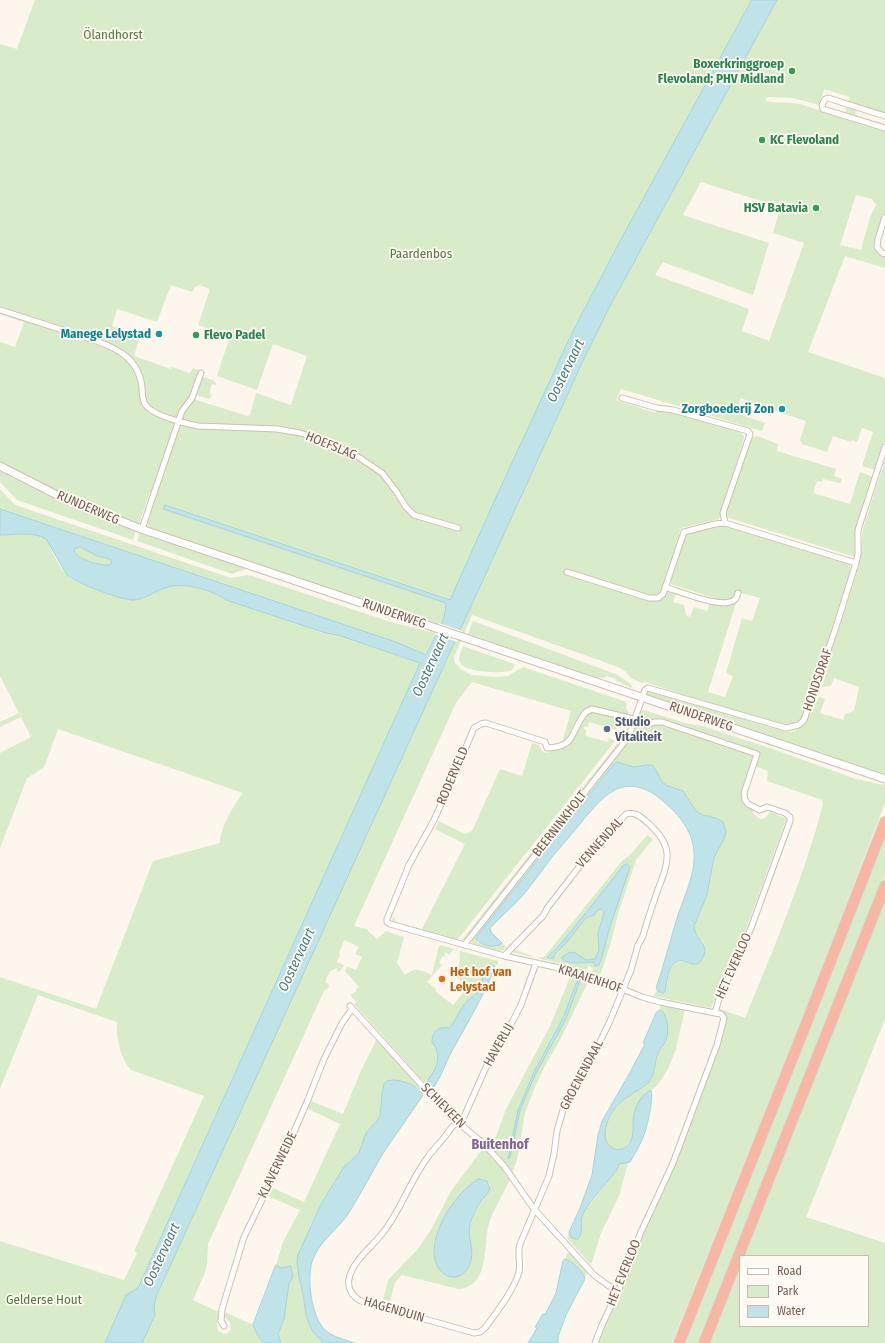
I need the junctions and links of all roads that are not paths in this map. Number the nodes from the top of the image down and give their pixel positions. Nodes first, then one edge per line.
1 (885, 116) edge
2 (885, 128) edge
3 (885, 217) edge
4 (885, 254) edge
5 (0, 310) edge
6 (201, 373) dead end
7 (622, 398) dead end
8 (178, 421) junction
9 (885, 447) edge
10 (0, 466) edge
11 (725, 523) junction
12 (458, 528) dead end
13 (140, 529) junction
14 (856, 563) junction
15 (567, 572) dead end
16 (665, 587) junction
17 (738, 593) dead end
18 (642, 697) junction
19 (635, 720) junction
20 (885, 779) edge
21 (885, 822) edge
22 (885, 886) edge
23 (465, 944) junction
24 (504, 956) junction
25 (536, 964) junction
26 (624, 989) junction
27 (351, 1008) joint
28 (714, 1013) junction
29 (458, 1123) junction
30 (534, 1209) junction
31 (618, 1290) junction
32 (224, 1326) dead end
33 (595, 1343) edge
34 (679, 1343) edge
35 (704, 1343) edge

1 - 2 street
3 - 4 street
5 - 8 street, HOEFSLAG
6 - 8 street
7 - 11 street
8 - 12 street, HOEFSLAG
8 - 13 street
9 - 14 street, HONDSDRAF
10 - 13 street, RUNDERWEG
11 - 14 street
11 - 16 street
13 - 18 street, RUNDERWEG
14 - 18 street, HONDSDRAF
15 - 16 street
16 - 17 street
18 - 19 street, BEERNINKHOLT
18 - 20 street, RUNDERWEG
19 - 23 street, BEERNINKHOLT
19 - 23 street, RODERVELD
19 - 28 street, HET EVERLOO
21 - 34 highway
22 - 35 highway
23 - 24 street, KRAAIENHOF
24 - 25 street, KRAAIENHOF
24 - 26 street, VENNENDAL
25 - 26 street, KRAAIENHOF
25 - 29 street, HAVERLIJ
26 - 28 street, KRAAIENHOF
26 - 30 street, GROENENDAAL
27 - 29 street, SCHIEVEEN
27 - 32 street, KLAVERWEIDE
28 - 31 street, HET EVERLOO
29 - 30 street, SCHIEVEEN
29 - 30 street, HAGENDUIN
30 - 31 street, SCHIEVEEN
31 - 33 street, HET EVERLOO

